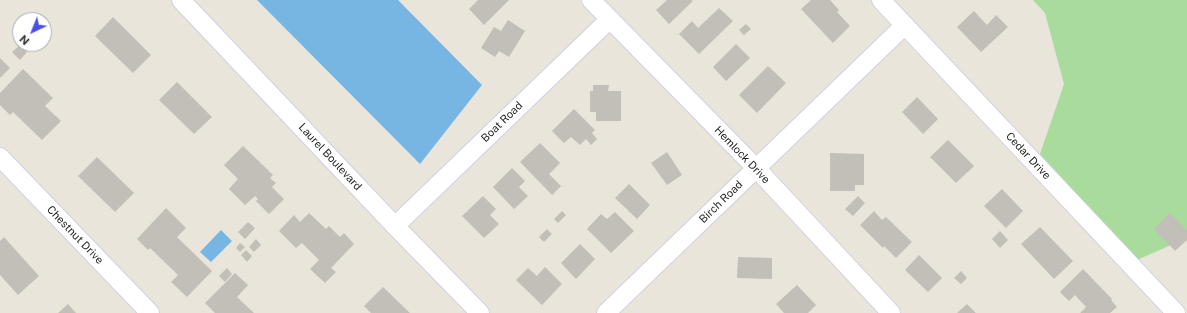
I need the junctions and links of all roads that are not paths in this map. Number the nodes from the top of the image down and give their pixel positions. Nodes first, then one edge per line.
1 (181, 0) edge
2 (591, 0) edge
3 (881, 0) edge
4 (610, 19) junction
5 (905, 25) junction
6 (0, 157) edge
7 (756, 168) junction
8 (394, 226) junction
9 (150, 313) edge
10 (480, 313) edge
11 (606, 313) edge
12 (891, 313) edge
13 (1176, 313) edge

1 - 8 street, Laurel Boulevard
2 - 4 street, Hemlock Drive
3 - 5 street, Cedar Drive
4 - 7 street, Hemlock Drive
4 - 8 street, Boat Road
5 - 7 street, Birch Road
5 - 13 street, Cedar Drive
6 - 9 street, Chestnut Drive
7 - 11 street, Birch Road
7 - 12 street, Hemlock Drive
8 - 10 street, Laurel Boulevard

